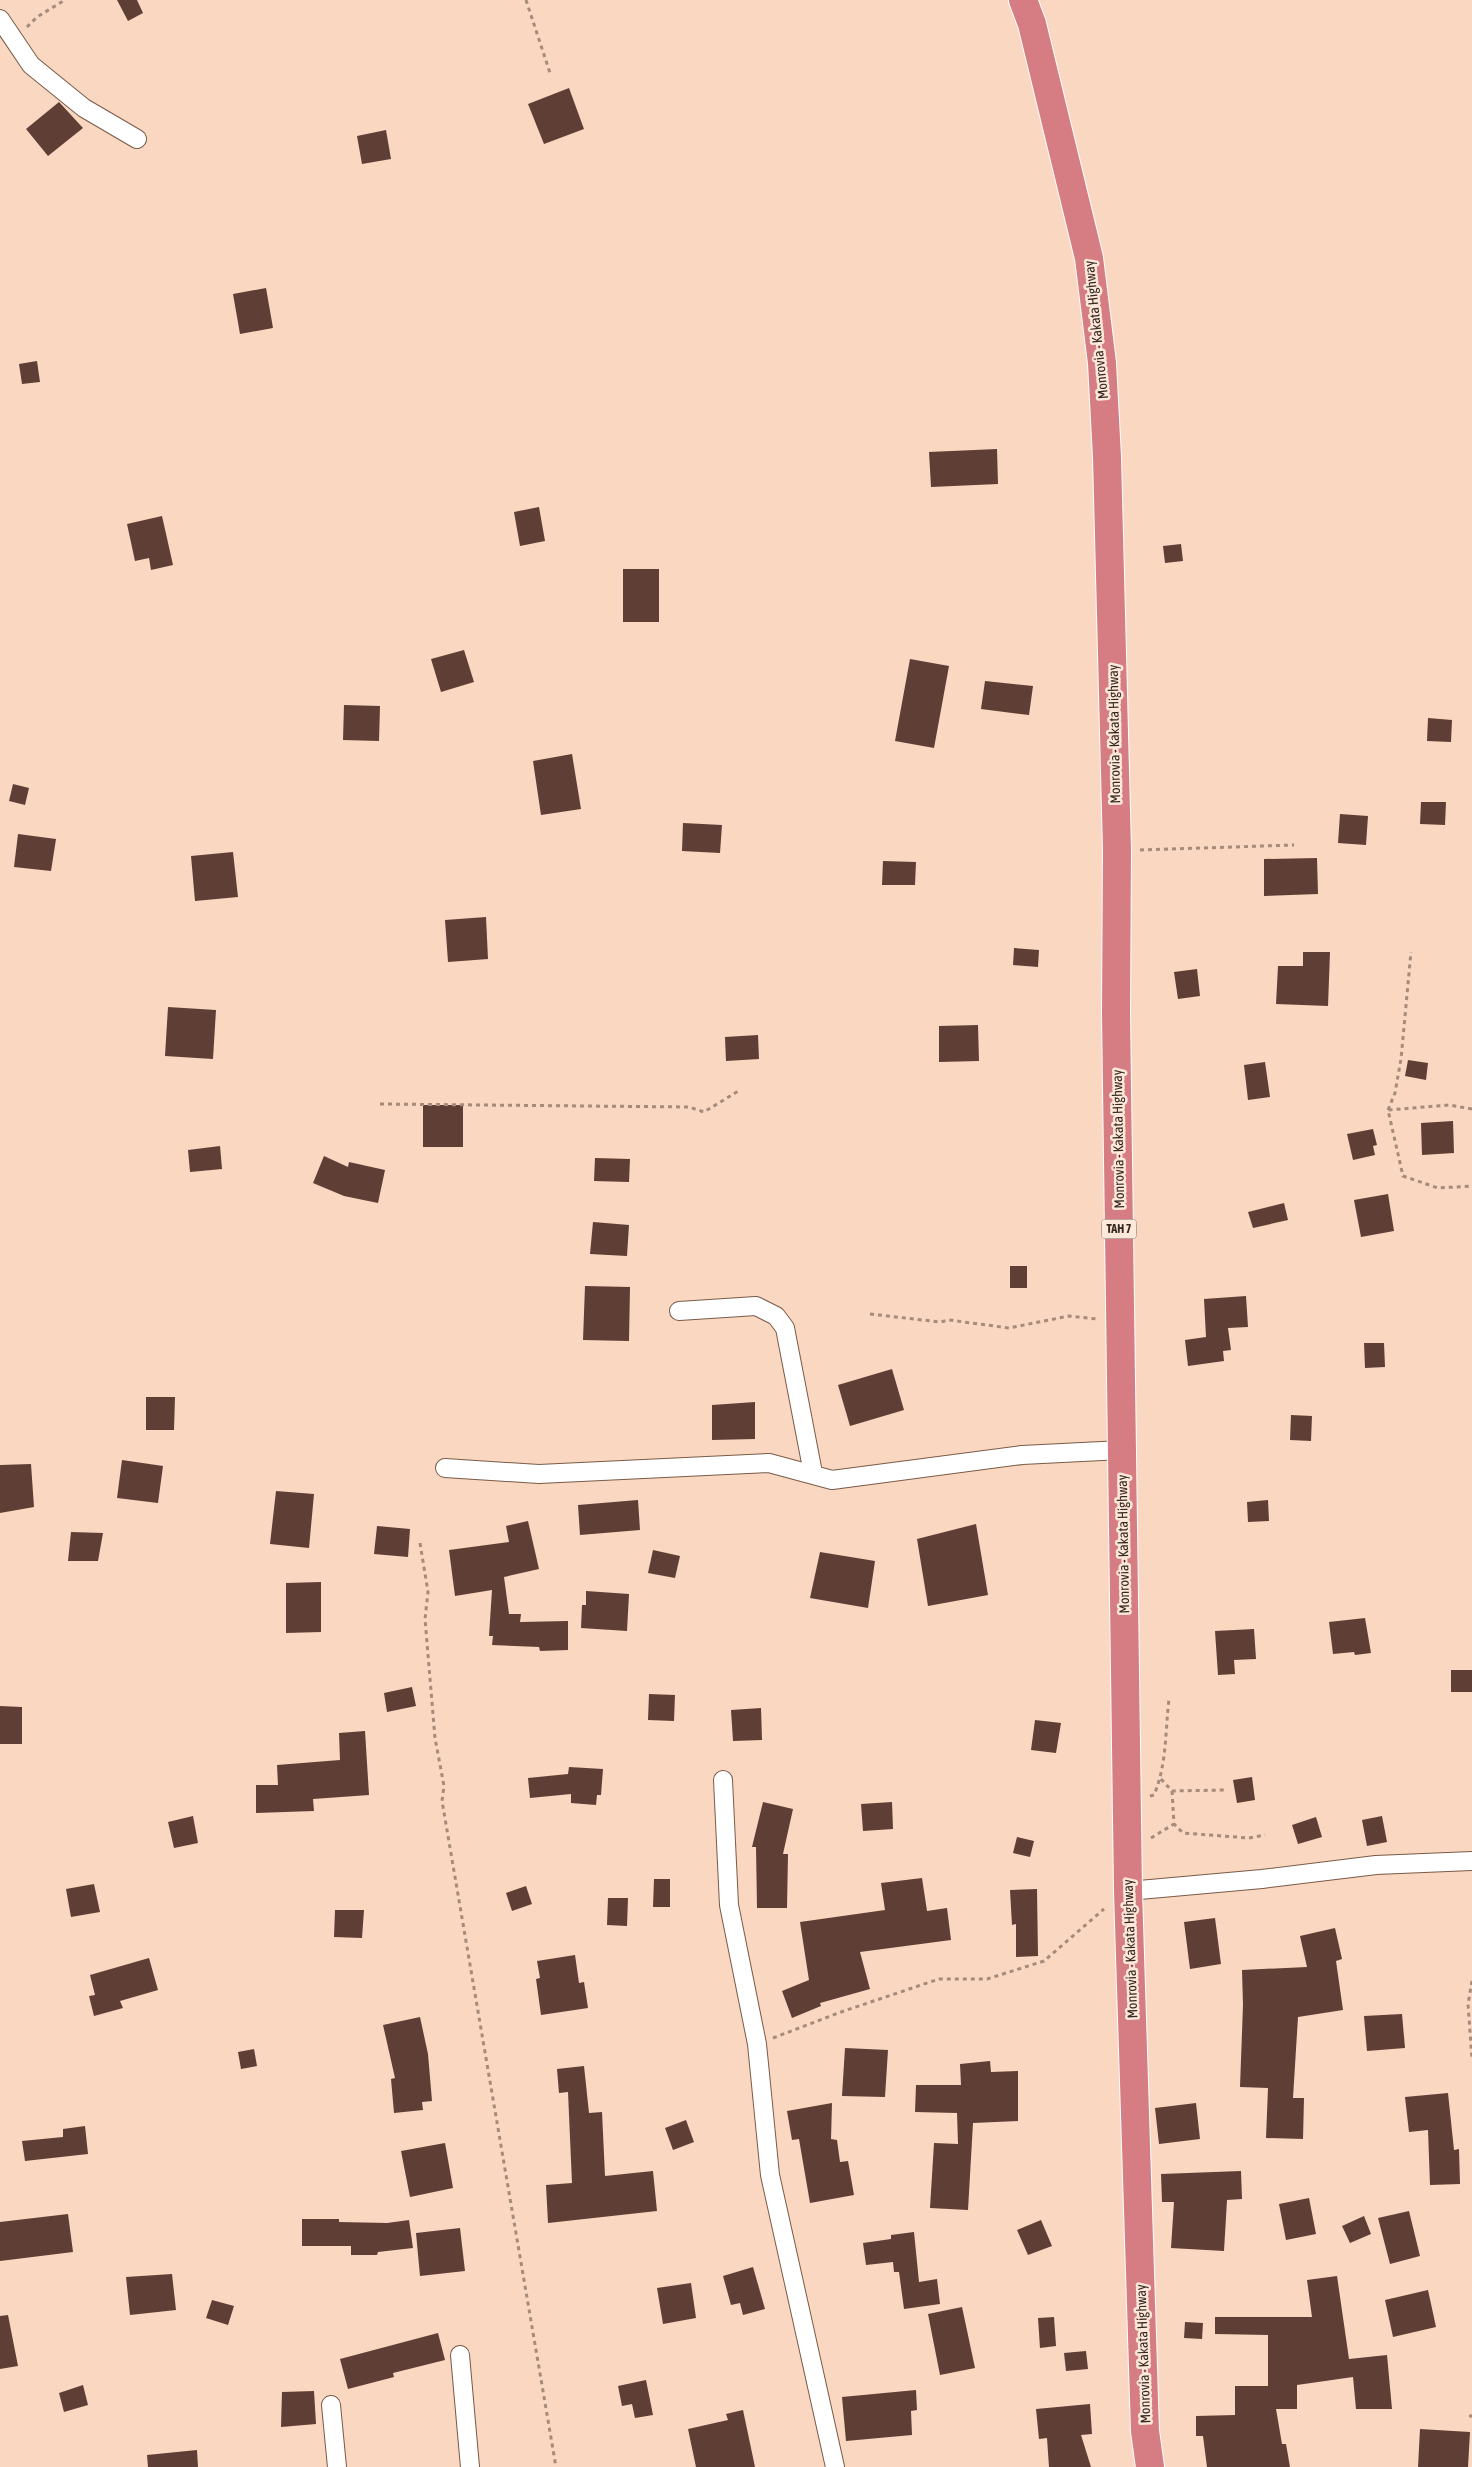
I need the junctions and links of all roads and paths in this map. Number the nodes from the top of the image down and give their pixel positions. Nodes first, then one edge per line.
1 (65, 0) edge
2 (526, 0) edge
3 (1023, 0) edge
4 (0, 19) edge
5 (14, 39) junction
6 (551, 76) dead end
7 (137, 138) dead end
8 (1294, 845) dead end
9 (1117, 850) junction
10 (1411, 952) dead end
11 (740, 1090) dead end
12 (380, 1104) dead end
13 (1472, 1109) edge
14 (1388, 1110) junction
15 (1472, 1186) edge
16 (679, 1310) dead end
17 (870, 1314) dead end
18 (1120, 1322) junction
19 (1122, 1450) junction
20 (445, 1468) dead end
21 (813, 1473) junction
22 (420, 1542) dead end
23 (1169, 1699) dead end
24 (1161, 1779) junction
25 (723, 1780) dead end
26 (1224, 1790) dead end
27 (1172, 1791) junction
28 (1127, 1801) junction
29 (1265, 1835) dead end
30 (1472, 1861) edge
31 (1128, 1891) junction
32 (1472, 1981) edge
33 (756, 2044) junction
34 (1472, 2059) edge
35 (460, 2355) dead end
36 (331, 2405) dead end
37 (337, 2467) edge
38 (470, 2467) edge
39 (556, 2467) edge
40 (835, 2467) edge
41 (1150, 2467) edge

1 - 5 path
2 - 6 path
3 - 9 highway, Monrovia - Kakata Highway / TAH 7
4 - 5 street
5 - 7 street
8 - 9 path
9 - 18 highway, Monrovia - Kakata Highway / TAH 7
10 - 14 path
11 - 12 path
13 - 14 path
14 - 15 path
16 - 21 street
17 - 18 path
18 - 19 highway, Monrovia - Kakata Highway / TAH 7
19 - 21 street
19 - 28 highway, Monrovia - Kakata Highway / TAH 7
20 - 21 street
22 - 39 path
23 - 24 path
24 - 27 path
24 - 28 path
25 - 33 street
26 - 27 path
27 - 29 path
28 - 31 highway, Monrovia - Kakata Highway / TAH 7
30 - 31 street
31 - 33 path
31 - 41 highway, Monrovia - Kakata Highway / TAH 7
32 - 34 path
33 - 40 street
35 - 38 street
36 - 37 street

